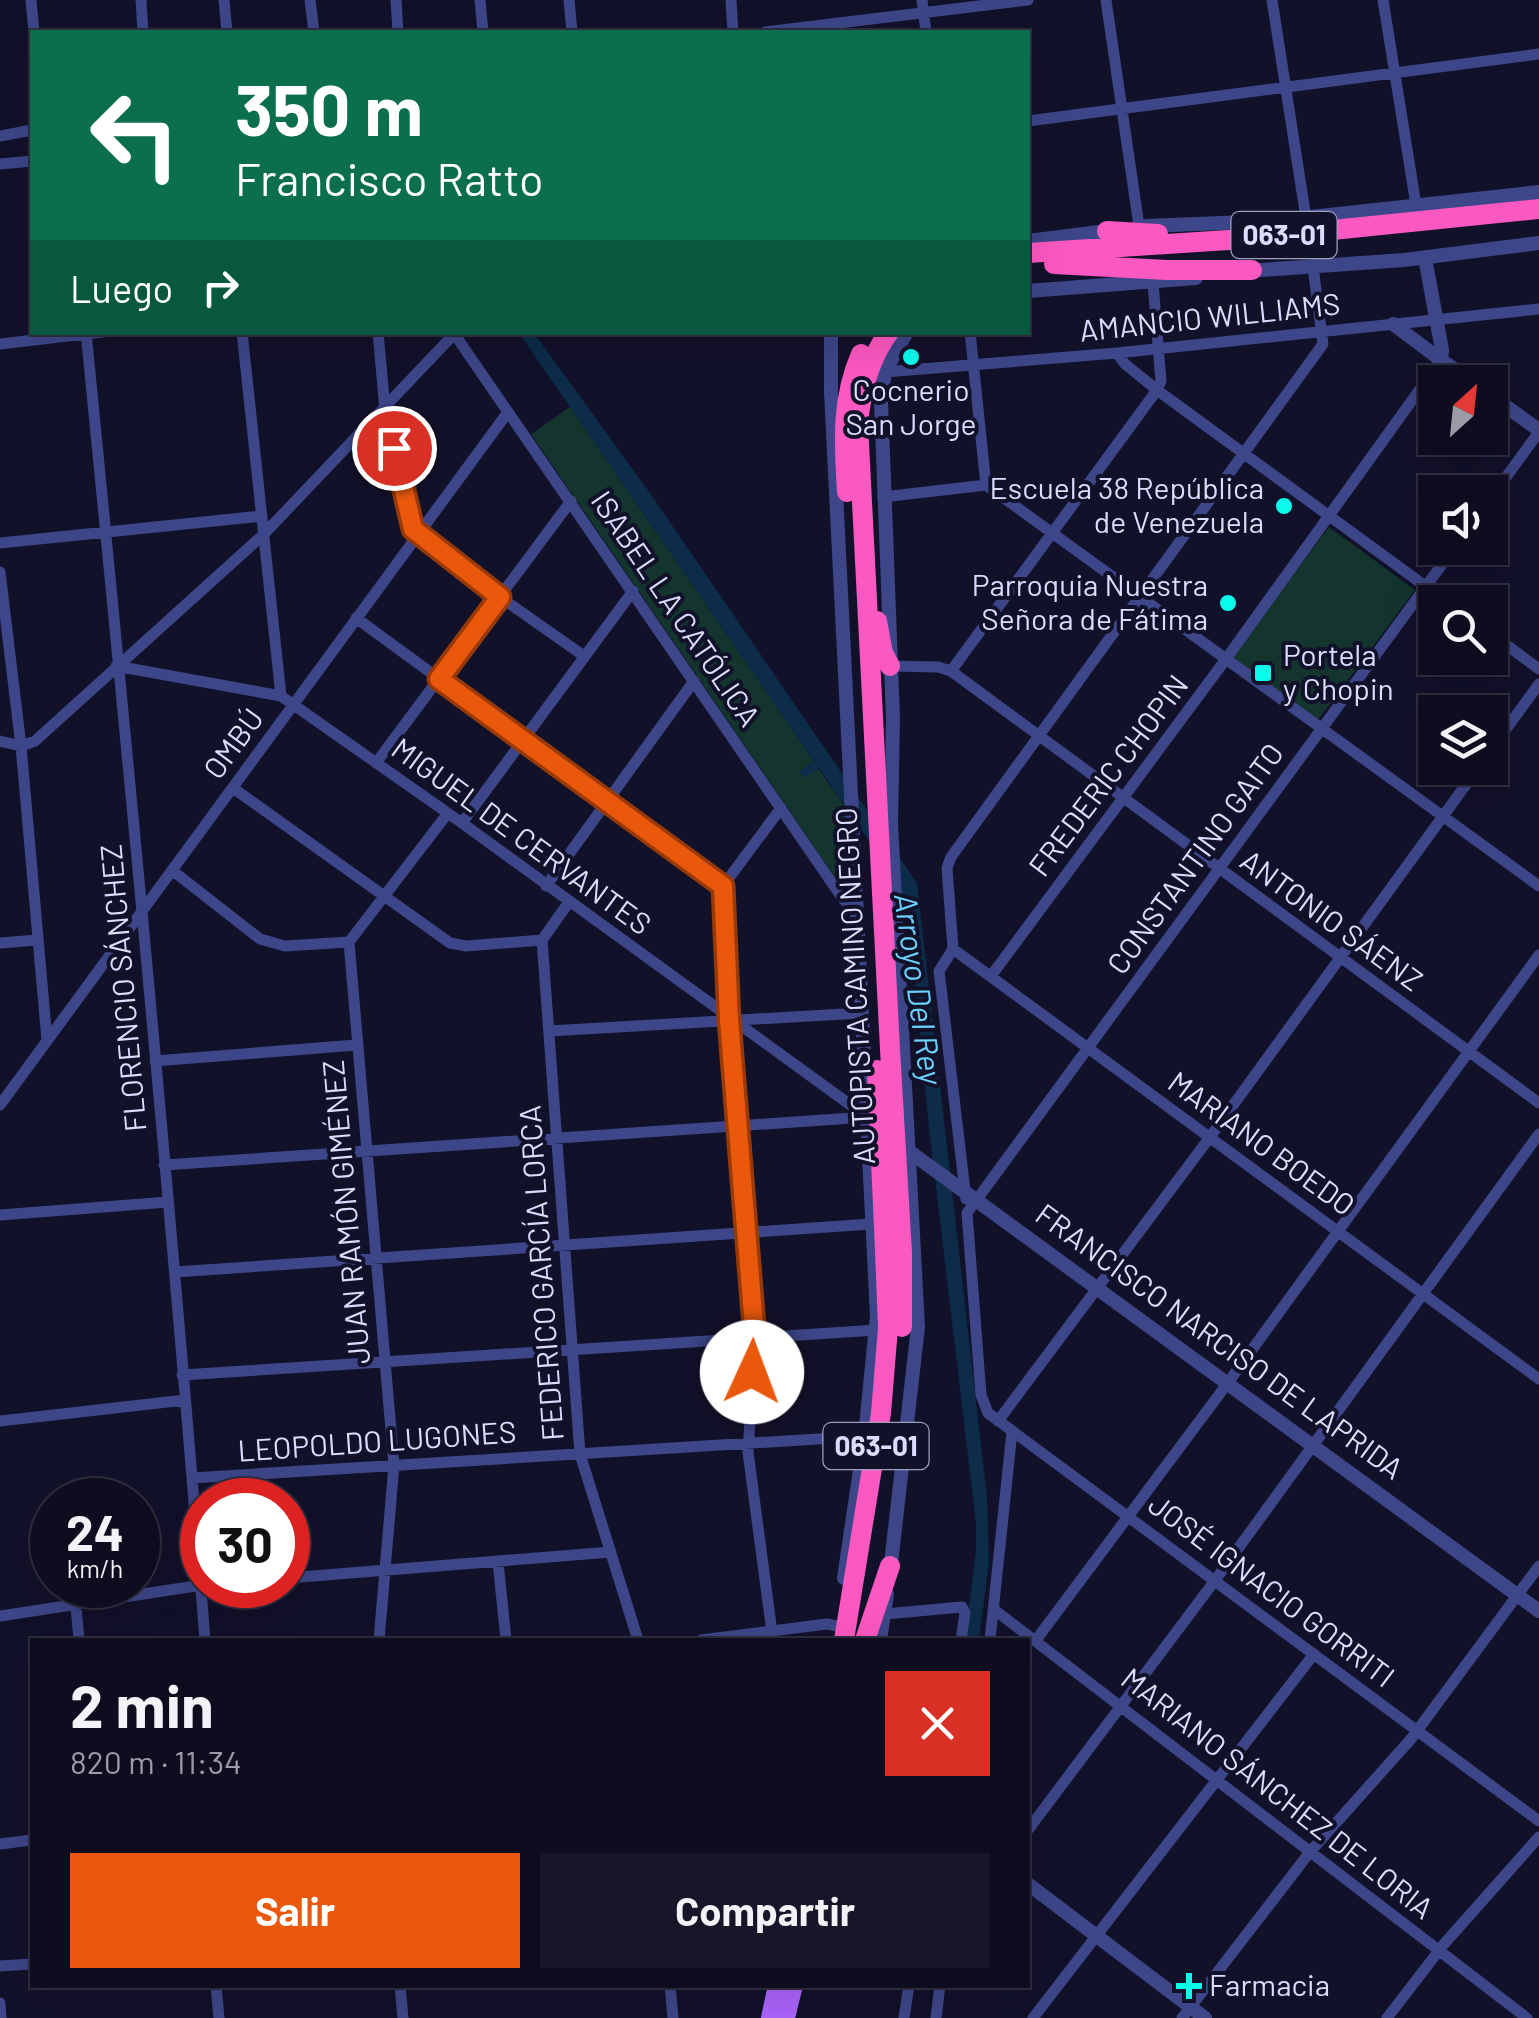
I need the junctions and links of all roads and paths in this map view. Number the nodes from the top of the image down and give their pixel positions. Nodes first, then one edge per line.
1 (31, 0) edge
2 (141, 0) edge
3 (224, 0) edge
4 (310, 0) edge
5 (396, 0) edge
6 (480, 0) edge
7 (569, 0) edge
8 (731, 0) edge
9 (922, 0) edge
10 (1028, 0) edge
11 (1106, 0) edge
12 (1272, 0) edge
13 (1383, 0) edge
14 (924, 14) junction
15 (34, 30) edge
16 (143, 30) edge
17 (227, 30) edge
18 (314, 30) edge
19 (398, 30) edge
20 (483, 30) edge
21 (572, 30) edge
22 (733, 30) edge
23 (783, 30) edge
24 (926, 30) edge
25 (1539, 54) edge
26 (1394, 74) junction
27 (1285, 90) junction
28 (1124, 109) junction
29 (1030, 121) edge
30 (30, 130) edge
31 (0, 136) edge
32 (30, 161) edge
33 (0, 164) edge
34 (1539, 192) edge
35 (1416, 205) junction
36 (1539, 209) edge
37 (1306, 218) junction
38 (1539, 223) edge
39 (1139, 226) junction
40 (1107, 230) junction
41 (1244, 238) junction
42 (1030, 241) edge
43 (1539, 243) edge
44 (1030, 253) edge
45 (1425, 258) junction
46 (1054, 264) junction
47 (1030, 266) edge
48 (1314, 266) junction
49 (1252, 270) junction
50 (1154, 283) junction
51 (1030, 291) edge
52 (1539, 309) edge
53 (1436, 319) junction
54 (1393, 324) junction
55 (1323, 332) junction
56 (70, 335) edge
57 (86, 335) edge
58 (242, 335) edge
59 (378, 335) edge
60 (452, 335) edge
61 (455, 335) edge
62 (832, 335) edge
63 (871, 335) edge
64 (887, 335) edge
65 (905, 335) edge
66 (970, 335) edge
67 (0, 344) edge
68 (1156, 348) junction
69 (1117, 353) junction
70 (1441, 360) junction
71 (973, 365) junction
72 (1448, 365) edge
73 (885, 372) junction
74 (1158, 390) junction
75 (1508, 408) edge
76 (386, 410) junction
77 (508, 412) junction
78 (1539, 431) edge
79 (1244, 453) junction
80 (1507, 475) edge
81 (986, 485) junction
82 (883, 497) junction
83 (571, 501) junction
84 (262, 516) junction
85 (1328, 516) junction
86 (861, 521) junction
87 (105, 532) junction
88 (264, 534) junction
89 (1054, 534) junction
90 (418, 536) junction
91 (0, 543) edge
92 (0, 572) edge
93 (1423, 585) edge
94 (633, 591) junction
95 (1141, 596) junction
96 (500, 597) junction
97 (1418, 598) edge
98 (356, 618) junction
99 (1508, 647) edge
100 (584, 656) junction
101 (1226, 659) junction
102 (116, 666) junction
103 (890, 666) junction
104 (1539, 669) edge
105 (951, 671) junction
106 (439, 679) junction
107 (694, 682) junction
108 (1539, 684) edge
109 (280, 696) junction
110 (292, 705) junction
111 (1508, 726) edge
112 (1323, 729) junction
113 (1038, 737) junction
114 (0, 740) edge
115 (524, 742) junction
116 (21, 746) junction
117 (376, 763) junction
118 (862, 766) junction
119 (1465, 785) edge
120 (234, 788) junction
121 (1122, 800) junction
122 (607, 802) junction
123 (780, 808) junction
124 (448, 813) junction
125 (1443, 815) junction
126 (462, 823) junction
127 (173, 871) junction
128 (1219, 871) junction
129 (881, 873) junction
130 (546, 886) junction
131 (723, 886) junction
132 (1539, 886) edge
133 (383, 898) junction
134 (569, 902) junction
135 (144, 908) junction
136 (857, 912) junction
137 (37, 940) junction
138 (542, 940) junction
139 (348, 942) junction
140 (0, 943) edge
141 (953, 950) junction
142 (1539, 955) edge
143 (1339, 956) junction
144 (992, 976) junction
145 (861, 1014) junction
146 (729, 1020) junction
147 (549, 1031) junction
148 (46, 1040) junction
149 (356, 1045) junction
150 (1089, 1048) junction
151 (1468, 1052) junction
152 (156, 1061) junction
153 (1539, 1103) edge
154 (0, 1105) edge
155 (867, 1117) junction
156 (739, 1126) junction
157 (1539, 1134) edge
158 (1210, 1137) junction
159 (557, 1138) junction
160 (908, 1151) junction
161 (367, 1153) junction
162 (164, 1165) junction
163 (966, 1192) junction
164 (168, 1202) junction
165 (0, 1215) edge
166 (871, 1224) junction
167 (747, 1231) junction
168 (1339, 1232) junction
169 (566, 1244) junction
170 (893, 1251) junction
171 (376, 1256) junction
172 (175, 1272) junction
173 (1098, 1288) junction
174 (1423, 1295) junction
175 (878, 1330) junction
176 (755, 1336) junction
177 (574, 1348) junction
178 (386, 1362) junction
179 (182, 1374) junction
180 (1539, 1379) edge
181 (1227, 1384) junction
182 (981, 1396) joint
183 (185, 1400) junction
184 (0, 1421) edge
185 (998, 1422) junction
186 (1012, 1432) junction
187 (865, 1436) junction
188 (748, 1444) junction
189 (1313, 1446) junction
190 (580, 1454) junction
191 (394, 1465) junction
192 (192, 1478) joint
193 (1130, 1516) junction
194 (611, 1552) junction
195 (498, 1562) junction
196 (890, 1566) junction
197 (1539, 1566) edge
198 (385, 1569) junction
199 (310, 1576) edge
200 (1216, 1579) junction
201 (1518, 1596) junction
202 (61, 1608) edge
203 (76, 1608) edge
204 (204, 1608) edge
205 (996, 1611) junction
206 (1539, 1611) edge
207 (886, 1614) junction
208 (0, 1616) edge
209 (773, 1635) edge
210 (839, 1635) edge
211 (79, 1638) edge
212 (206, 1638) edge
213 (379, 1638) edge
214 (506, 1638) edge
215 (637, 1638) edge
216 (729, 1638) edge
217 (855, 1638) edge
218 (865, 1638) edge
219 (880, 1638) edge
220 (961, 1638) edge
221 (990, 1638) edge
222 (1036, 1640) junction
223 (1314, 1654) junction
224 (1121, 1705) junction
225 (1418, 1730) junction
226 (1215, 1780) junction
227 (1539, 1821) edge
228 (1030, 1827) edge
229 (1539, 1837) edge
230 (30, 1840) edge
231 (0, 1844) edge
232 (1310, 1852) junction
233 (1030, 1886) edge
234 (1096, 1938) junction
235 (1439, 1950) junction
236 (30, 1964) edge
237 (0, 1966) edge
238 (216, 1988) edge
239 (400, 1988) edge
240 (670, 1988) edge
241 (793, 1988) edge
242 (909, 1988) edge
243 (940, 1988) edge
244 (0, 2004) edge
245 (1186, 2012) edge
246 (2, 2018) edge
247 (219, 2018) edge
248 (403, 2018) edge
249 (673, 2018) edge
250 (786, 2018) edge
251 (904, 2018) edge
252 (936, 2018) edge
253 (1033, 2018) edge
254 (1205, 2018) edge
255 (1386, 2018) edge
256 (1527, 2018) edge

1 - 15 street
2 - 16 street
3 - 17 street
4 - 18 street
5 - 19 street
6 - 20 street
7 - 21 street
8 - 22 street
9 - 14 street
10 - 14 street
11 - 28 street
12 - 27 street
13 - 26 street
14 - 23 street
14 - 24 street
25 - 26 street
26 - 27 street
26 - 35 street
27 - 28 street
27 - 37 street
28 - 29 street
28 - 39 street
30 - 31 street
32 - 33 street
34 - 35 street
35 - 37 street
36 - 41 highway, 063-01
37 - 39 street
38 - 46 highway, 063-01
39 - 40 street
40 - 41 highway
40 - 42 street
41 - 44 highway, 063-01
43 - 45 street
45 - 48 street
45 - 53 street
46 - 47 highway, 063-01
46 - 49 highway
48 - 49 street
48 - 55 street
49 - 50 street
50 - 51 street
50 - 68 street
52 - 53 street, AMANCIO WILLIAMS
53 - 54 street, AMANCIO WILLIAMS
53 - 70 street
54 - 55 street, AMANCIO WILLIAMS
54 - 70 street
55 - 68 street, AMANCIO WILLIAMS
55 - 79 street
56 - 67 street
57 - 87 street, FLORENCIO SÁNCHEZ
58 - 84 street
59 - 76 street
60 - 76 street
61 - 77 street, ISABEL LA CATÓLICA
62 - 118 street
63 - 118 highway, AUTOPISTA CAMINO NEGRO / 063-01
64 - 86 highway, AUTOPISTA CAMINO NEGRO / 063-01
65 - 73 street
66 - 71 street
68 - 69 street, AMANCIO WILLIAMS
68 - 74 street
69 - 71 street, AMANCIO WILLIAMS
69 - 74 street
70 - 72 street
70 - 85 street, FREDERIC CHOPIN
71 - 73 street, AMANCIO WILLIAMS
71 - 81 street
73 - 82 street
74 - 79 street
74 - 89 street
75 - 78 street
76 - 88 street
76 - 90 street
77 - 83 street, ISABEL LA CATÓLICA
77 - 90 street, OMBÚ
78 - 80 street
79 - 85 street
79 - 95 street
81 - 82 street
81 - 89 street
82 - 103 street
83 - 94 street, ISABEL LA CATÓLICA
83 - 96 street
84 - 87 street
84 - 88 street
85 - 93 street
85 - 101 street, FREDERIC CHOPIN
86 - 103 highway
86 - 118 highway, AUTOPISTA CAMINO NEGRO / 063-01
87 - 91 street
87 - 102 street, FLORENCIO SÁNCHEZ
88 - 102 street
88 - 109 street
89 - 95 street
89 - 105 street
90 - 96 street
90 - 98 street, OMBÚ
92 - 116 street
94 - 100 street
94 - 107 street, ISABEL LA CATÓLICA
95 - 101 street
95 - 113 street
96 - 100 street
96 - 106 street
97 - 112 street, CONSTANTINO GAITO
98 - 106 street
98 - 110 street, OMBÚ
99 - 104 street
100 - 115 street
101 - 112 street
101 - 121 street, FREDERIC CHOPIN
102 - 109 street, MIGUEL DE CERVANTES
102 - 116 street
102 - 135 street, FLORENCIO SÁNCHEZ
103 - 105 street
103 - 129 street
105 - 113 street, ANTONIO SÁENZ
106 - 115 street
106 - 117 street
107 - 122 street
107 - 123 street, ISABEL LA CATÓLICA
108 - 111 street
109 - 110 street, MIGUEL DE CERVANTES
110 - 117 street, MIGUEL DE CERVANTES
110 - 120 street, OMBÚ
112 - 125 street
112 - 128 street, CONSTANTINO GAITO
113 - 121 street, ANTONIO SÁENZ
113 - 141 street
114 - 116 street
115 - 122 street
115 - 126 street
116 - 137 street
117 - 124 street, MIGUEL DE CERVANTES
118 - 129 highway, AUTOPISTA CAMINO NEGRO / 063-01
118 - 136 street
119 - 125 street
120 - 127 street, OMBÚ
120 - 133 street
121 - 128 street, ANTONIO SÁENZ
121 - 144 street, FREDERIC CHOPIN
122 - 130 street
122 - 131 street
123 - 131 street
123 - 136 street, ISABEL LA CATÓLICA
124 - 126 street, MIGUEL DE CERVANTES
124 - 133 street
125 - 132 street
125 - 143 street
126 - 130 street, MIGUEL DE CERVANTES
127 - 135 street, OMBÚ
127 - 139 street
128 - 143 street, ANTONIO SÁENZ
128 - 150 street, CONSTANTINO GAITO
129 - 160 street
129 - 170 highway, AUTOPISTA CAMINO NEGRO / 063-01, bridge
130 - 134 street, MIGUEL DE CERVANTES
131 - 146 street
133 - 138 street
133 - 139 street
134 - 138 street
134 - 146 street, MIGUEL DE CERVANTES
135 - 148 street, OMBÚ
135 - 152 street, FLORENCIO SÁNCHEZ
136 - 145 street
137 - 140 street
137 - 148 street
138 - 147 street, FEDERICO GARCÍA LORCA
139 - 149 street, JUAN RAMÓN GIMÉNEZ
141 - 144 street, MARIANO BOEDO
141 - 163 street
142 - 151 street
143 - 151 street, ANTONIO SÁENZ
143 - 158 street
144 - 150 street, MARIANO BOEDO
145 - 146 street
145 - 155 street
146 - 147 street
146 - 155 street, MIGUEL DE CERVANTES
146 - 156 street
147 - 159 street, FEDERICO GARCÍA LORCA
148 - 154 street, OMBÚ
149 - 152 street
149 - 161 street, JUAN RAMÓN GIMÉNEZ
150 - 158 street, MARIANO BOEDO
150 - 163 street, CONSTANTINO GAITO
151 - 153 street, ANTONIO SÁENZ
151 - 168 street
152 - 162 street, FLORENCIO SÁNCHEZ
155 - 156 street
155 - 160 street, FRANCISCO NARCISO DE LAPRIDA
155 - 166 street
156 - 159 street
156 - 167 street
157 - 174 street
158 - 168 street, MARIANO BOEDO
158 - 173 street
159 - 161 street
159 - 169 street, FEDERICO GARCÍA LORCA
160 - 163 street, FRANCISCO NARCISO DE LAPRIDA
160 - 196 street
161 - 162 street
161 - 171 street, JUAN RAMÓN GIMÉNEZ
162 - 164 street, FLORENCIO SÁNCHEZ
163 - 173 street, FRANCISCO NARCISO DE LAPRIDA
163 - 182 street, CONSTANTINO GAITO
164 - 165 street
164 - 172 street, FLORENCIO SÁNCHEZ
166 - 167 street
166 - 175 street
167 - 169 street
167 - 176 street
168 - 174 street, MARIANO BOEDO
168 - 181 street
169 - 171 street
169 - 177 street, FEDERICO GARCÍA LORCA
170 - 210 highway, AUTOPISTA CAMINO NEGRO / 063-01
170 - 217 highway, AUTOPISTA CAMINO NEGRO / 063-01
171 - 172 street
171 - 178 street, JUAN RAMÓN GIMÉNEZ
172 - 179 street, FLORENCIO SÁNCHEZ
173 - 181 street, FRANCISCO NARCISO DE LAPRIDA
173 - 185 street
174 - 180 street, MARIANO BOEDO
174 - 189 street
175 - 176 street
175 - 187 street
176 - 177 street
176 - 188 street
177 - 178 street
177 - 190 street, FEDERICO GARCÍA LORCA
178 - 179 street
178 - 191 street, JUAN RAMÓN GIMÉNEZ
179 - 183 street, FLORENCIO SÁNCHEZ
181 - 189 street, FRANCISCO NARCISO DE LAPRIDA
181 - 193 street
182 - 185 street, JOSÉ IGNACIO GORRITI
183 - 184 street
183 - 192 street, FLORENCIO SÁNCHEZ
185 - 186 street, JOSÉ IGNACIO GORRITI
186 - 193 street, JOSÉ IGNACIO GORRITI
186 - 205 street
187 - 188 street, LEOPOLDO LUGONES
187 - 210 street
188 - 190 street, LEOPOLDO LUGONES
188 - 209 street
189 - 200 street
189 - 201 street, FRANCISCO NARCISO DE LAPRIDA
190 - 191 street, LEOPOLDO LUGONES
190 - 194 street, FEDERICO GARCÍA LORCA
191 - 192 street, LEOPOLDO LUGONES
191 - 198 street, JUAN RAMÓN GIMÉNEZ
193 - 200 street, JOSÉ IGNACIO GORRITI
193 - 222 street
194 - 195 street
194 - 215 street, FEDERICO GARCÍA LORCA
195 - 198 street
195 - 214 street
196 - 207 street
196 - 218 highway
197 - 201 street
198 - 199 street
198 - 213 street, JUAN RAMÓN GIMÉNEZ
200 - 223 street, JOSÉ IGNACIO GORRITI
200 - 224 street
201 - 206 street, FRANCISCO NARCISO DE LAPRIDA
201 - 225 street
202 - 208 street
203 - 211 street
204 - 212 street, FLORENCIO SÁNCHEZ
205 - 221 street
205 - 222 street, MARIANO SÁNCHEZ DE LORIA
207 - 219 street
207 - 220 street
209 - 210 street
209 - 216 street
222 - 224 street, MARIANO SÁNCHEZ DE LORIA
223 - 225 street, JOSÉ IGNACIO GORRITI
223 - 226 street
224 - 226 street, MARIANO SÁNCHEZ DE LORIA
224 - 228 street
225 - 227 street, JOSÉ IGNACIO GORRITI
225 - 232 street
226 - 232 street, MARIANO SÁNCHEZ DE LORIA
226 - 234 street
229 - 235 street
230 - 231 street
232 - 235 street, MARIANO SÁNCHEZ DE LORIA
232 - 245 street
233 - 234 street
234 - 245 street
234 - 253 street
235 - 255 street
235 - 256 street, MARIANO SÁNCHEZ DE LORIA
236 - 237 street
238 - 247 street
239 - 248 street
240 - 249 street
241 - 250 main road
242 - 251 street
243 - 252 street
244 - 246 street
245 - 254 street

